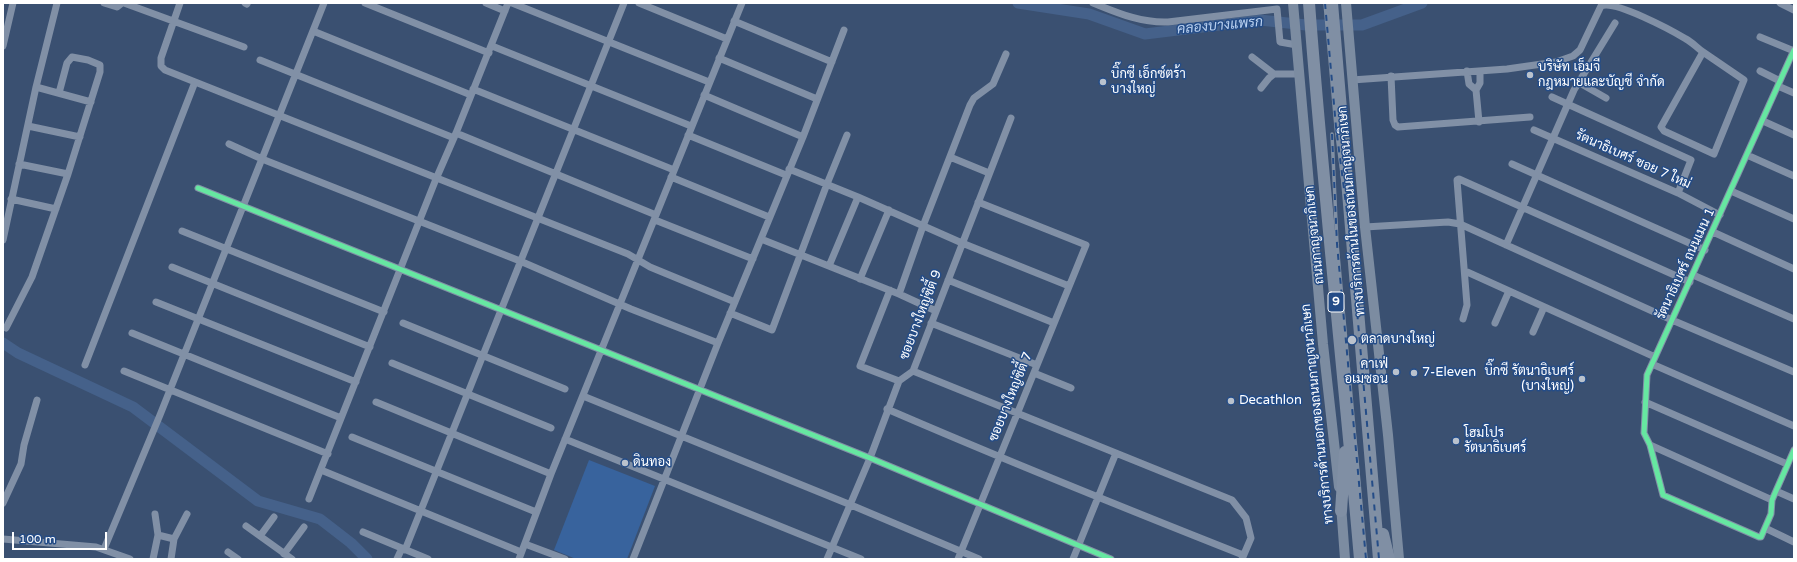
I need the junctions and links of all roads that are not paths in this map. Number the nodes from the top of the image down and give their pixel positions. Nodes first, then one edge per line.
1 (14, 3) edge
2 (57, 3) edge
3 (104, 3) edge
4 (123, 3) edge
5 (180, 3) edge
6 (324, 3) edge
7 (365, 3) edge
8 (486, 3) edge
9 (508, 3) edge
10 (512, 3) edge
11 (624, 3) edge
12 (638, 3) edge
13 (742, 3) edge
14 (1092, 3) edge
15 (1309, 3) edge
16 (1780, 3) edge
17 (1293, 6) edge
18 (1332, 6) edge
19 (1347, 8) edge
20 (1794, 10) edge
21 (505, 11) junction
22 (173, 22) junction
23 (734, 22) junction
24 (1615, 23) dead end
25 (844, 30) dead end
26 (313, 31) junction
27 (1760, 37) dead end
28 (727, 39) junction
29 (608, 42) junction
30 (1296, 42) junction
31 (3, 46) edge
32 (244, 47) dead end
33 (490, 49) junction
34 (1794, 51) edge
35 (1703, 52) junction
36 (1006, 54) dead end
37 (719, 58) junction
38 (1252, 58) dead end
39 (260, 60) dead end
40 (832, 62) junction
41 (1480, 70) junction
42 (1467, 71) junction
43 (1760, 71) dead end
44 (296, 74) junction
45 (1274, 74) junction
46 (1299, 74) junction
47 (1391, 76) junction
48 (1352, 80) junction
49 (195, 82) junction
50 (709, 82) junction
51 (1578, 82) junction
52 (1779, 84) junction
53 (592, 86) junction
54 (36, 87) junction
55 (1261, 88) dead end
56 (1476, 90) junction
57 (472, 92) junction
58 (59, 93) junction
59 (1794, 93) edge
60 (704, 95) junction
61 (1552, 97) dead end
62 (1606, 98) dead end
63 (817, 99) junction
64 (91, 102) junction
65 (1568, 104) junction
66 (279, 116) junction
67 (1530, 117) dead end
68 (1011, 118) dead end
69 (1763, 121) junction
70 (1478, 122) junction
71 (28, 126) junction
72 (691, 126) junction
73 (574, 130) junction
74 (1534, 130) dead end
75 (688, 135) junction
76 (847, 135) dead end
77 (1794, 135) edge
78 (455, 136) junction
79 (80, 137) junction
80 (803, 137) junction
81 (1552, 137) junction
82 (229, 144) dead end
83 (1747, 155) junction
84 (950, 157) junction
85 (262, 159) junction
86 (19, 164) junction
87 (1512, 164) dead end
88 (674, 170) junction
89 (788, 172) junction
90 (989, 173) junction
91 (68, 174) junction
92 (555, 174) junction
93 (1537, 175) junction
94 (1794, 176) edge
95 (671, 177) junction
96 (436, 178) junction
97 (827, 184) junction
98 (198, 188) dead end
99 (1731, 191) junction
100 (1678, 193) junction
101 (858, 197) junction
102 (978, 202) junction
103 (8, 203) edge
104 (243, 206) junction
105 (1522, 208) junction
106 (56, 209) junction
107 (889, 210) junction
108 (1720, 215) junction
109 (656, 217) junction
110 (769, 217) junction
111 (538, 218) junction
112 (1794, 219) edge
113 (419, 222) junction
114 (1460, 224) junction
115 (923, 226) junction
116 (1365, 226) junction
117 (182, 230) dead end
118 (1713, 232) junction
119 (761, 238) junction
120 (3, 240) edge
121 (962, 243) junction
122 (1506, 245) junction
123 (226, 249) junction
124 (1704, 250) junction
125 (801, 255) junction
126 (638, 259) junction
127 (753, 259) junction
128 (520, 261) junction
129 (829, 266) junction
130 (172, 267) dead end
131 (401, 268) junction
132 (1794, 269) edge
133 (1465, 271) junction
134 (860, 279) junction
135 (1691, 279) junction
136 (948, 280) junction
137 (212, 283) junction
138 (1069, 286) junction
139 (890, 290) junction
140 (1509, 291) junction
141 (899, 294) junction
142 (156, 302) dead end
143 (735, 302) junction
144 (620, 304) junction
145 (1544, 307) junction
146 (501, 309) junction
147 (936, 311) junction
148 (384, 312) junction
149 (730, 313) junction
150 (198, 319) junction
151 (1463, 319) dead end
152 (1794, 319) edge
153 (1672, 320) junction
154 (403, 323) dead end
155 (931, 323) junction
156 (1054, 323) junction
157 (1496, 323) dead end
158 (6, 328) dead end
159 (1533, 332) dead end
160 (132, 333) dead end
161 (718, 343) junction
162 (370, 347) junction
163 (601, 350) junction
164 (183, 354) junction
165 (482, 355) junction
166 (1653, 360) junction
167 (392, 363) dead end
168 (85, 365) dead end
169 (1037, 365) junction
170 (124, 371) dead end
171 (913, 371) junction
172 (1794, 372) edge
173 (1034, 373) junction
174 (899, 380) junction
175 (356, 382) junction
176 (1071, 388) dead end
177 (169, 389) junction
178 (565, 389) dead end
179 (699, 390) junction
180 (466, 394) junction
181 (583, 396) junction
182 (36, 400) dead end
183 (376, 402) dead end
184 (1645, 402) junction
185 (887, 409) junction
186 (1018, 412) junction
187 (1347, 412) junction
188 (341, 418) junction
189 (1794, 426) edge
190 (551, 428) dead end
191 (450, 432) junction
192 (681, 436) junction
193 (352, 437) dead end
194 (565, 439) junction
195 (1650, 445) junction
196 (1116, 453) junction
197 (328, 454) junction
198 (1793, 454) edge
199 (870, 458) junction
200 (999, 458) junction
201 (1787, 464) junction
202 (321, 470) junction
203 (435, 472) junction
204 (551, 474) junction
205 (664, 480) junction
206 (1776, 491) junction
207 (1097, 498) junction
208 (1374, 498) junction
209 (309, 499) dead end
210 (1794, 499) edge
211 (1772, 500) junction
212 (3, 503) edge
213 (851, 505) junction
214 (980, 505) junction
215 (1341, 511) junction
216 (420, 512) junction
217 (536, 512) junction
218 (155, 514) dead end
219 (187, 514) dead end
220 (274, 517) dead end
221 (246, 526) dead end
222 (304, 527) dead end
223 (1765, 528) junction
224 (363, 532) dead end
225 (158, 535) junction
226 (260, 536) junction
227 (3, 539) edge
228 (174, 539) junction
229 (1794, 542) edge
230 (525, 544) junction
231 (1078, 546) junction
232 (831, 547) junction
233 (104, 549) junction
234 (403, 549) junction
235 (228, 552) dead end
236 (961, 552) junction
237 (284, 554) junction
238 (520, 556) edge
239 (1243, 557) edge
240 (130, 559) edge
241 (153, 559) edge
242 (171, 559) edge
243 (238, 559) edge
244 (292, 559) edge
245 (397, 559) edge
246 (428, 559) edge
247 (565, 559) edge
248 (633, 559) edge
249 (827, 559) edge
250 (861, 559) edge
251 (958, 559) edge
252 (979, 559) edge
253 (1073, 559) edge
254 (1111, 559) edge
255 (1345, 559) edge
256 (1360, 559) edge
257 (1379, 559) edge
258 (1389, 559) edge
259 (1399, 559) edge

1 - 31 street
2 - 54 street
3 - 4 street
4 - 22 street
5 - 22 street
6 - 26 street
7 - 33 street
8 - 21 street
9 - 21 street
10 - 29 street
11 - 29 street
12 - 28 street
13 - 23 street
14 - 30 street
15 - 187 highway, ถนนกาญจนาภิเษก / 9
16 - 20 street
17 - 30 main road, ทางบริการด้านนอกของถนนกาญจนาภิเษก
18 - 208 highway, 9
19 - 48 main road, ทางบริการด้านในของถนนกาญจนาภิเษก
21 - 33 street
22 - 32 street
22 - 49 street
23 - 28 street
23 - 40 street
24 - 51 street
25 - 40 street
26 - 44 street
26 - 57 street
27 - 34 street
28 - 37 street
29 - 50 street
29 - 53 street
30 - 46 main road, ทางบริการด้านนอกของถนนกาญจนาภิเษก
33 - 53 street
33 - 57 street
34 - 52 street, รัตนาธิเบศร์ ถนนเมน 1
35 - 35 street
35 - 41 street
36 - 84 street
37 - 50 street
37 - 63 street
38 - 45 street
39 - 44 street
40 - 63 street
41 - 42 street
41 - 56 street
42 - 47 street
42 - 56 street
43 - 52 street
44 - 66 street
44 - 78 street
45 - 46 street
45 - 55 street
46 - 215 main road, ทางบริการด้านนอกของถนนกาญจนาภิเษก
47 - 48 street
47 - 70 street
48 - 116 main road, ทางบริการด้านในของถนนกาญจนาภิเษก
49 - 66 street
49 - 168 street
50 - 60 street
51 - 62 street
51 - 65 street
52 - 59 street
52 - 69 street, รัตนาธิเบศร์ ถนนเมน 1
53 - 72 street
53 - 73 street
54 - 58 street
54 - 71 street
56 - 70 street
57 - 73 street
57 - 78 street
58 - 64 street
58 - 64 street
60 - 72 street
60 - 80 street
61 - 65 street
63 - 80 street
64 - 79 street
65 - 81 street
65 - 100 street
66 - 85 street
66 - 96 street
67 - 70 street
68 - 90 street, ซอยบางใหญ่ซิตี้ 9
69 - 77 street
69 - 83 street, รัตนาธิเบศร์ ถนนเมน 1
71 - 79 street
71 - 86 street
72 - 75 street
73 - 88 street
73 - 92 street
74 - 81 street, รัตนาธิเบศร์ ซอย 7 ใหม่
75 - 88 street
75 - 89 street
76 - 97 street
78 - 92 street
78 - 96 street
79 - 91 street
80 - 89 street
81 - 93 street
81 - 100 street, รัตนาธิเบศร์ ซอย 7 ใหม่
82 - 85 street
83 - 94 street
83 - 99 street, รัตนาธิเบศร์ ถนนเมน 1
84 - 90 street
84 - 115 street
85 - 104 street
85 - 113 street
86 - 91 street
86 - 103 street
87 - 93 street
88 - 95 street
89 - 97 street
89 - 110 street
90 - 102 street, ซอยบางใหญ่ซิตี้ 9
91 - 106 street
92 - 109 street
92 - 111 street
93 - 105 street
93 - 124 street
95 - 109 street
95 - 110 street
96 - 111 street
96 - 113 street
97 - 101 street
97 - 125 street
98 - 104 street
99 - 108 street, รัตนาธิเบศร์ ถนนเมน 1
99 - 112 street
100 - 108 street, รัตนาธิเบศร์ ซอย 7 ใหม่
101 - 107 street
101 - 129 street
102 - 121 street, ซอยบางใหญ่ซิตี้ 9
102 - 138 street, ซอยบางใหญ่ซิตี้ 7
103 - 106 street
103 - 120 street
104 - 123 street
104 - 131 street
105 - 114 street
105 - 122 street
105 - 135 street
106 - 158 street
107 - 115 street
107 - 134 street
108 - 118 street, รัตนาธิเบศร์ ถนนเมน 1
109 - 126 street
109 - 127 street
110 - 119 street
111 - 126 street
111 - 128 street
113 - 128 street
113 - 131 street
114 - 116 street
114 - 122 street
114 - 133 street
115 - 121 street
115 - 141 street
116 - 259 main road, ทางบริการด้านในของถนนกาญจนาภิเษก
117 - 123 street
118 - 124 street, รัตนาธิเบศร์ ถนนเมน 1
118 - 132 street
119 - 125 street
119 - 127 street
121 - 136 street, ซอยบางใหญ่ซิตี้ 9
121 - 138 street
122 - 153 street
123 - 137 street
123 - 148 street
124 - 135 street, รัตนาธิเบศร์ ถนนเมน 1
125 - 129 street
125 - 149 street
126 - 143 street
126 - 144 street
127 - 143 street
128 - 144 street
128 - 146 street
129 - 134 street
130 - 137 street
131 - 146 street
131 - 148 street
133 - 140 street
133 - 151 street
134 - 139 street
135 - 152 street
135 - 153 street, รัตนาธิเบศร์ ถนนเมน 1
136 - 147 street, ซอยบางใหญ่ซิตี้ 9
136 - 156 street
137 - 150 street
137 - 162 street
138 - 156 street, ซอยบางใหญ่ซิตี้ 7
139 - 141 street
139 - 174 street
140 - 145 street
140 - 157 street
141 - 147 street
142 - 150 street
143 - 149 street
144 - 161 street
144 - 163 street
145 - 159 street
145 - 166 street
146 - 163 street
146 - 165 street
147 - 155 street, ซอยบางใหญ่ซิตี้ 9
148 - 162 street
149 - 161 street
150 - 164 street
150 - 175 street
153 - 166 street, รัตนาธิเบศร์ ถนนเมน 1
153 - 172 street
154 - 165 street
155 - 169 street
155 - 171 street, ซอยบางใหญ่ซิตี้ 9
156 - 169 street, ซอยบางใหญ่ซิตี้ 7
160 - 164 street
161 - 179 street
162 - 175 street
163 - 179 street
163 - 181 street
164 - 177 street
164 - 188 street
165 - 178 street
165 - 180 street
166 - 184 street, รัตนาธิเบศร์ ถนนเมน 1
166 - 189 street
167 - 180 street
169 - 173 street, ซอยบางใหญ่ซิตี้ 7
170 - 177 street
171 - 174 street, ซอยบางใหญ่ซิตี้ 9
171 - 186 street
173 - 176 street
173 - 186 street, ซอยบางใหญ่ซิตี้ 7
174 - 185 street
175 - 188 street
177 - 197 street
177 - 233 street
179 - 192 street
179 - 199 street
180 - 190 street
180 - 191 street
181 - 192 street
181 - 194 street
182 - 212 street
183 - 191 street
184 - 195 street, รัตนาธิเบศร์ ถนนเมน 1
184 - 201 street
185 - 199 street
185 - 200 street
186 - 196 street
186 - 200 street, ซอยบางใหญ่ซิตี้ 7
187 - 215 highway
187 - 256 highway, ถนนกาญจนาภิเษก / 9
188 - 197 street
191 - 203 street
191 - 204 street
192 - 205 street
192 - 213 street
193 - 203 street
194 - 204 street
194 - 205 street
195 - 211 street
195 - 223 street, รัตนาธิเบศร์ ถนนเมน 1
196 - 207 street
196 - 239 street
197 - 202 street
198 - 201 street
199 - 213 street
199 - 214 street
200 - 207 street
200 - 214 street, ซอยบางใหญ่ซิตี้ 7
201 - 206 street
202 - 209 street
202 - 216 street
203 - 216 street
203 - 217 street
204 - 217 street
205 - 232 street
205 - 248 street
206 - 210 street
206 - 211 street
207 - 231 street
207 - 239 street
208 - 257 highway, 9
208 - 258 highway
211 - 223 street
213 - 232 street
213 - 236 street
214 - 231 street
214 - 236 street, ซอยบางใหญ่ซิตี้ 7
215 - 255 main road, ทางบริการด้านนอกของถนนกาญจนาภิเษก
216 - 234 street
216 - 238 street
217 - 230 street
218 - 225 street
219 - 228 street
220 - 226 street
221 - 226 street
222 - 237 street
223 - 229 street
224 - 234 street
225 - 228 street
225 - 241 street
226 - 237 street
227 - 233 street
228 - 242 street
230 - 238 street
230 - 247 street
231 - 253 street
231 - 254 street
232 - 249 street
232 - 250 street
233 - 240 street
234 - 245 street
234 - 246 street
235 - 243 street
236 - 251 street, ซอยบางใหญ่ซิตี้ 7
236 - 252 street
237 - 244 street

